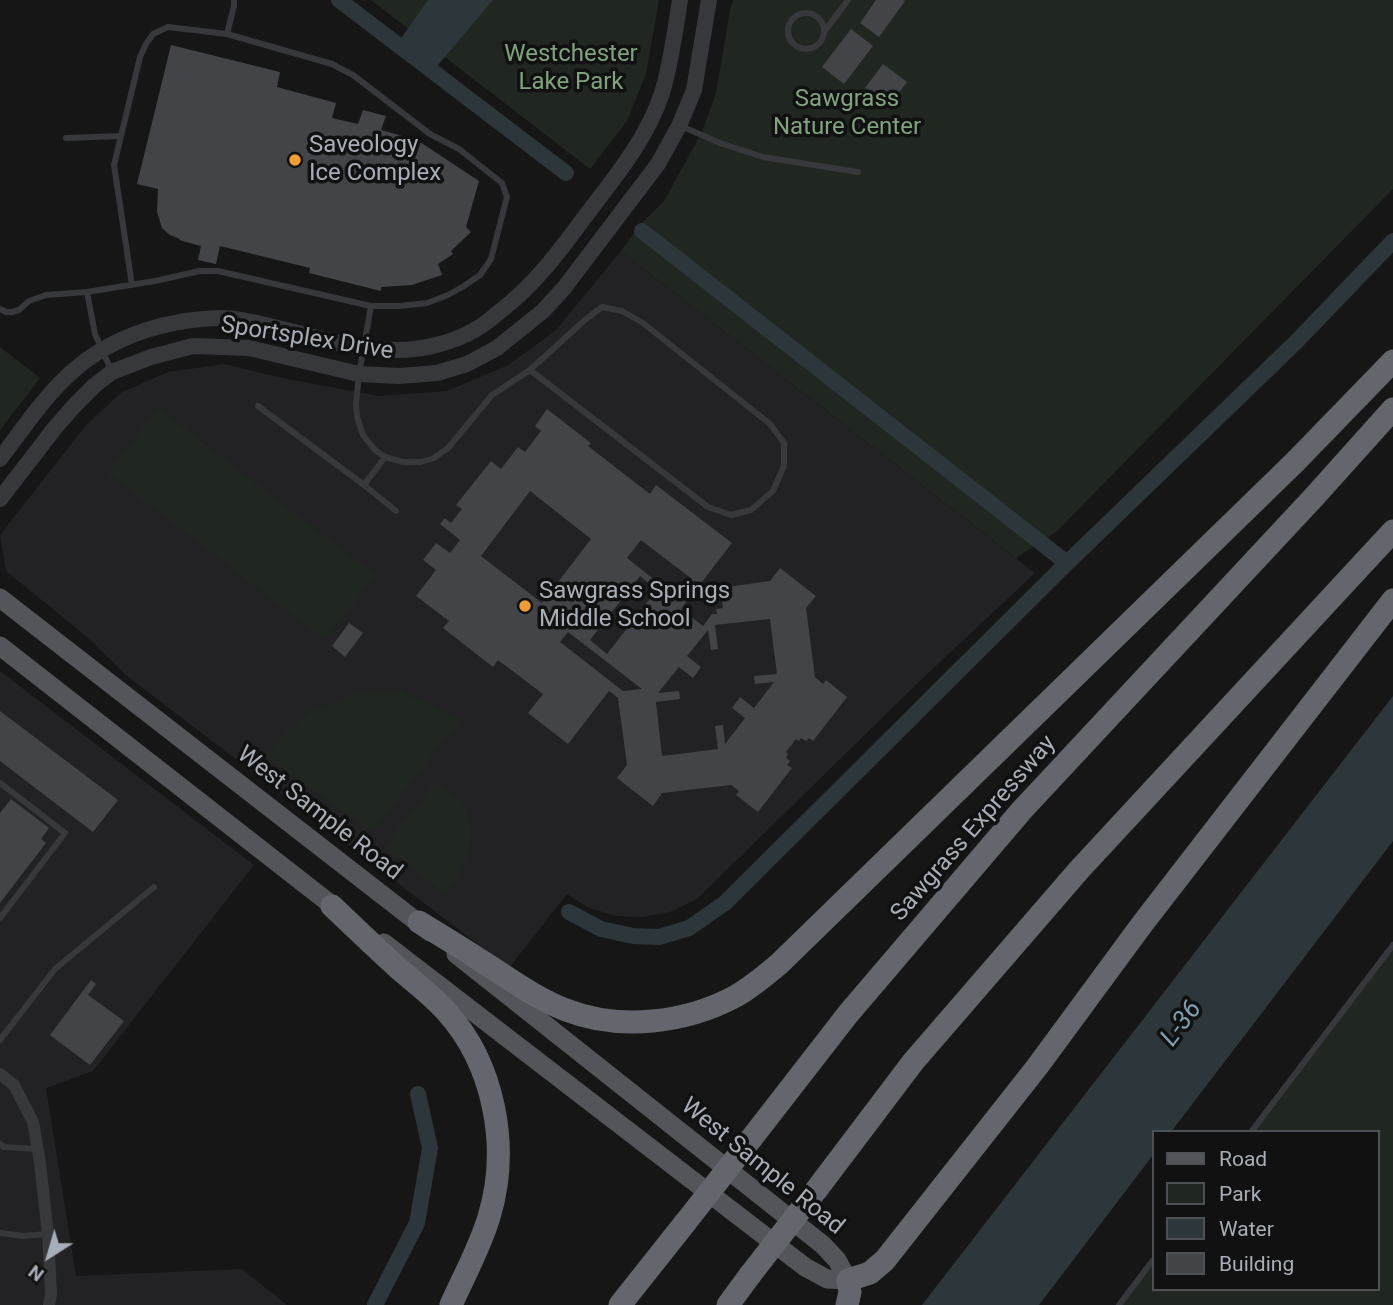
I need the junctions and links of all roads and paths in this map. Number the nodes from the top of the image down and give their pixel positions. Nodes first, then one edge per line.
1 (234, 0) edge
2 (680, 0) edge
3 (709, 0) edge
4 (848, 0) edge
5 (824, 32) junction
6 (227, 34) junction
7 (650, 121) junction
8 (676, 131) junction
9 (121, 136) junction
10 (66, 138) dead end
11 (858, 172) dead end
12 (132, 285) junction
13 (87, 292) junction
14 (371, 306) junction
15 (0, 309) edge
16 (481, 327) junction
17 (363, 347) junction
18 (498, 348) junction
19 (102, 350) junction
20 (1393, 361) edge
21 (530, 370) junction
22 (112, 372) junction
23 (359, 374) junction
24 (258, 406) dead end
25 (1393, 409) edge
26 (385, 457) junction
27 (0, 459) edge
28 (364, 485) junction
29 (0, 499) edge
30 (396, 511) dead end
31 (1393, 531) edge
32 (0, 598) edge
33 (1393, 600) edge
34 (0, 646) edge
35 (0, 783) edge
36 (153, 887) dead end
37 (332, 906) junction
38 (0, 918) edge
39 (419, 922) junction
40 (1393, 945) edge
41 (0, 1040) edge
42 (0, 1074) edge
43 (1253, 1130) edge
44 (0, 1144) edge
45 (38, 1149) junction
46 (48, 1229) junction
47 (0, 1233) edge
48 (1152, 1261) edge
49 (848, 1280) junction
50 (49, 1305) edge
51 (451, 1305) edge
52 (620, 1305) edge
53 (728, 1305) edge
54 (847, 1305) edge
55 (1119, 1305) edge

1 - 6 lane
2 - 7 street, Sportsplex Drive
3 - 8 street, Sportsplex Drive
4 - 5 lane
5 - 5 lane
6 - 9 lane
6 - 14 lane
7 - 8 street
7 - 16 street, Sportsplex Drive
8 - 11 lane
8 - 18 street, Sportsplex Drive
9 - 10 lane
9 - 12 lane
12 - 13 lane
12 - 14 lane
13 - 15 lane
13 - 19 lane
14 - 17 lane
16 - 17 street, Sportsplex Drive
16 - 18 street
17 - 19 street, Sportsplex Drive
17 - 23 lane
18 - 23 street, Sportsplex Drive
19 - 22 lane
19 - 27 street, Sportsplex Drive
20 - 39 highway
21 - 21 lane
21 - 26 lane
22 - 23 street, Sportsplex Drive
22 - 29 street, Sportsplex Drive
23 - 26 lane
24 - 28 lane
25 - 52 highway, Sawgrass Expressway, bridge
26 - 28 lane
28 - 30 lane
31 - 53 highway, bridge
32 - 39 main road, West Sample Road
33 - 49 highway
34 - 37 main road, West Sample Road
35 - 38 lane
36 - 41 lane
37 - 49 main road, West Sample Road
37 - 51 highway
39 - 49 main road, West Sample Road
40 - 43 lane
42 - 45 street
44 - 45 lane
45 - 46 street
46 - 47 lane
46 - 50 street
48 - 55 lane
49 - 54 highway

